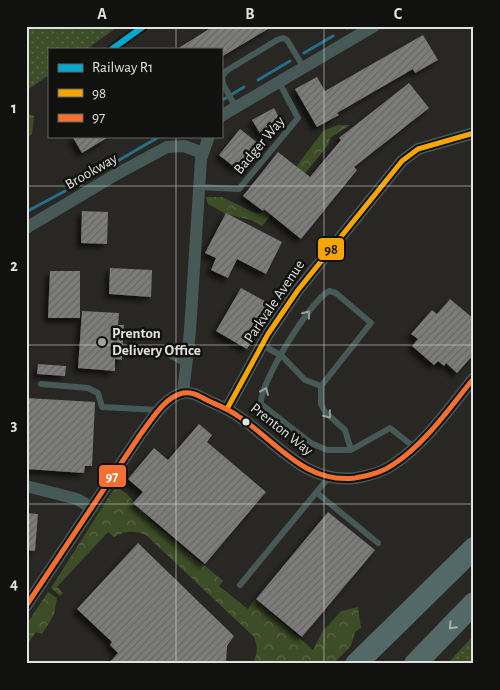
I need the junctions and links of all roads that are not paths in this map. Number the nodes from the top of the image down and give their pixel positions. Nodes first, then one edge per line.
1 (374, 26) edge
2 (304, 68) junction
3 (279, 82) junction
4 (235, 106) junction
5 (222, 115) edge
6 (474, 133) edge
7 (208, 138) edge
8 (203, 153) junction
9 (198, 187) junction
10 (26, 228) edge
11 (262, 344) junction
12 (166, 353) dead end
13 (282, 356) junction
14 (186, 364) junction
15 (474, 378) edge
16 (41, 384) dead end
17 (321, 386) junction
18 (183, 393) junction
19 (227, 409) junction
20 (160, 410) junction
21 (414, 447) junction
22 (351, 450) junction
23 (329, 477) junction
24 (26, 486) edge
25 (317, 493) junction
26 (92, 508) junction
27 (378, 544) dead end
28 (474, 548) edge
29 (474, 562) edge
30 (240, 585) dead end
31 (474, 603) edge
32 (26, 606) edge
33 (421, 659) edge
34 (356, 664) edge
35 (376, 664) edge

1 - 2 street
2 - 3 street
2 - 4 lane
3 - 4 street
3 - 9 lane, Badger Way
4 - 5 street
6 - 11 street, Parkvale Avenue
7 - 8 street
8 - 9 street
8 - 10 street, Brookway
9 - 14 street
11 - 13 lane
11 - 19 street, Parkvale Avenue
12 - 14 lane
13 - 17 lane
13 -> 17 lane
22 -> 13 lane
14 - 18 street
15 - 21 street, Prenton Way
16 - 20 lane
17 -> 22 lane
18 - 19 street, Prenton Way
18 - 20 street
19 - 23 street, Prenton Way
20 - 26 street
21 - 22 lane
21 - 23 street, Prenton Way
23 - 25 lane
24 - 26 street
25 - 27 lane
25 - 30 lane
26 - 32 street
28 - 34 highway
29 - 35 highway
31 -> 33 highway

